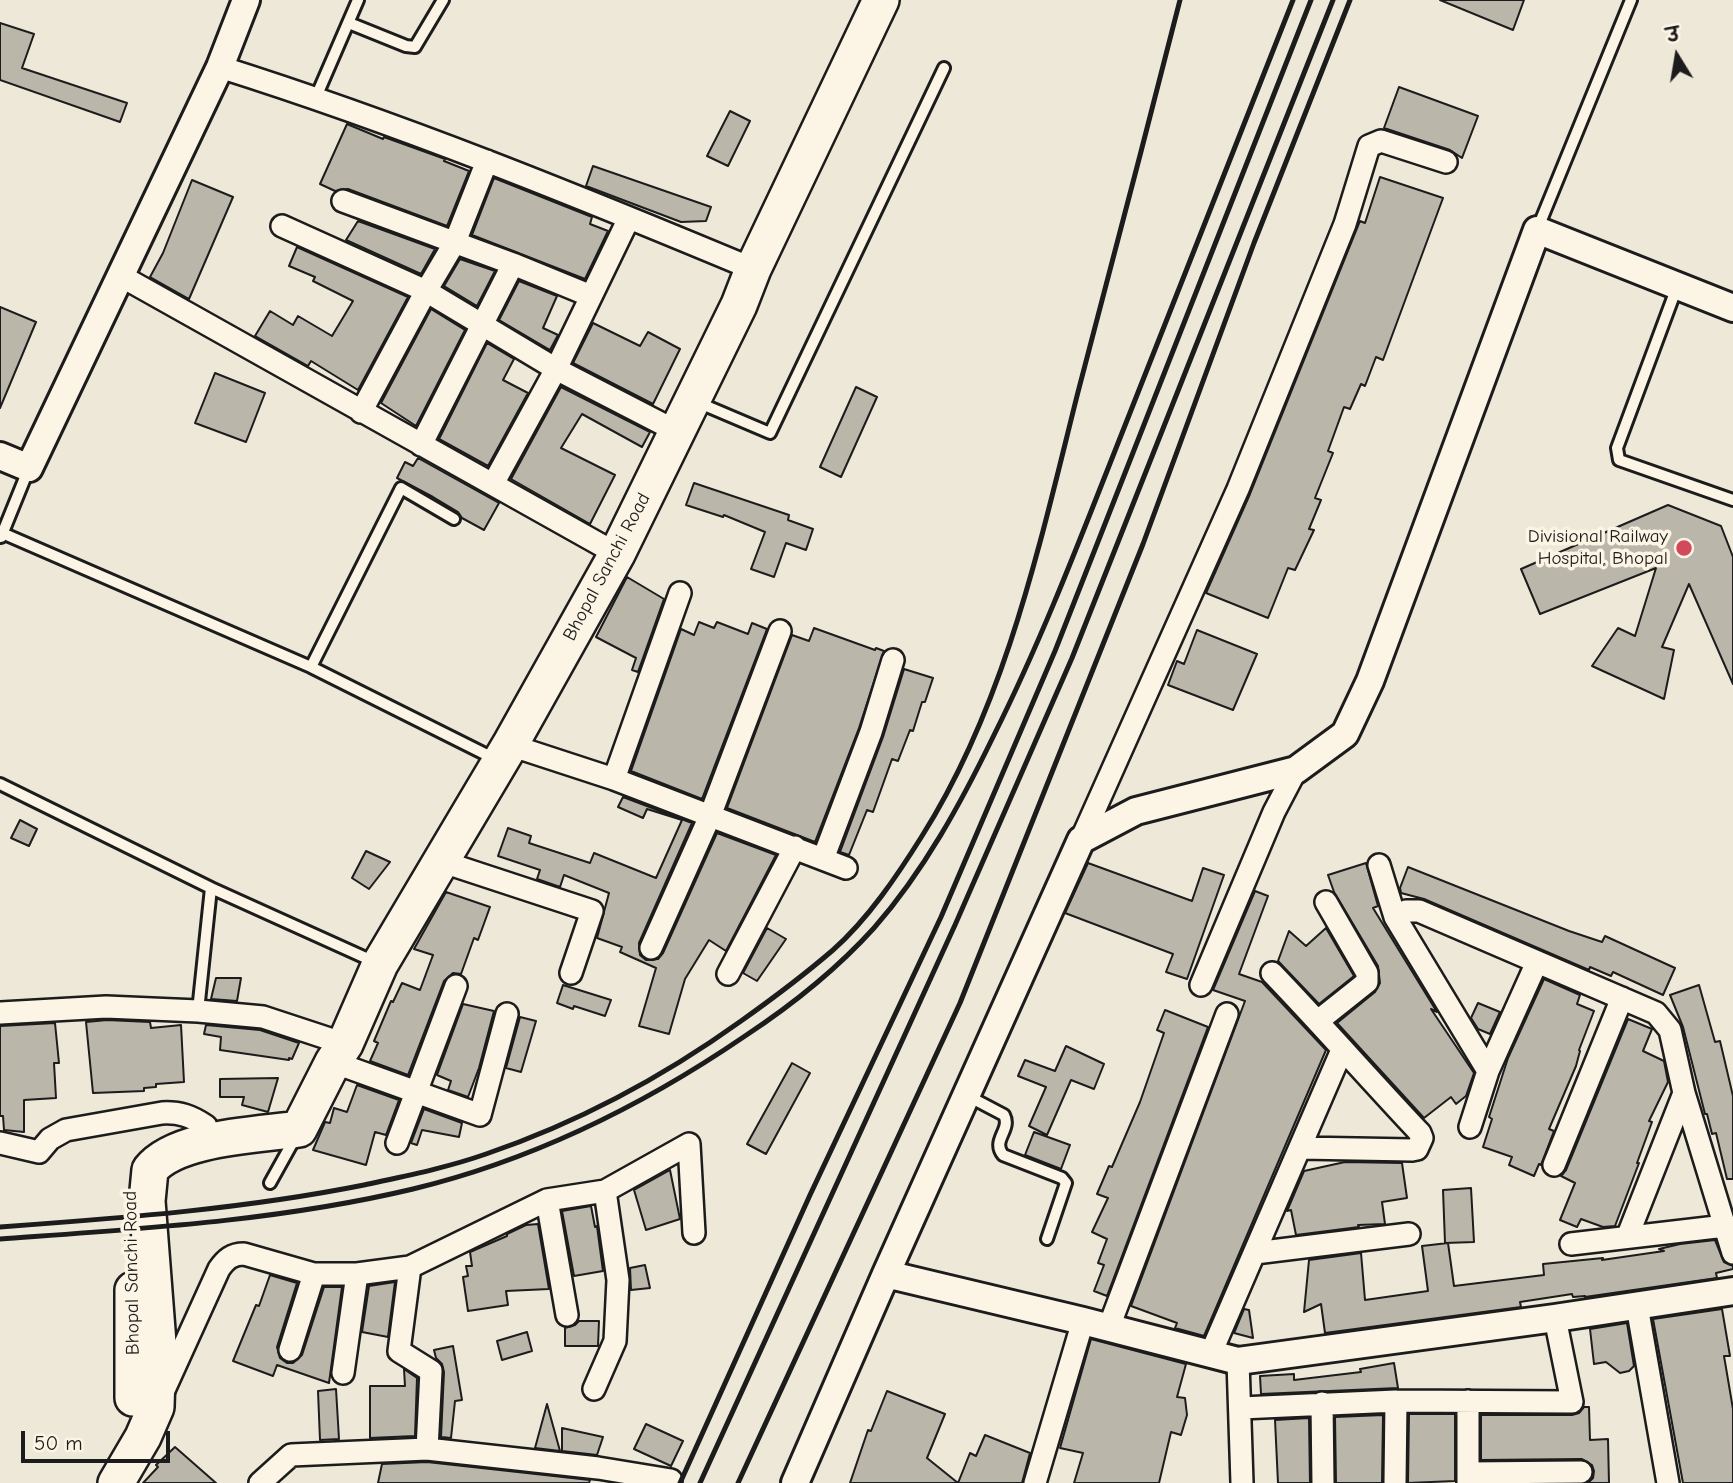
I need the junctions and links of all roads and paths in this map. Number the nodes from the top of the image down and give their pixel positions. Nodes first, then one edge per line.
1 (246, 0) edge
2 (358, 0) edge
3 (443, 0) edge
4 (881, 0) edge
5 (1631, 0) edge
6 (349, 23) junction
7 (220, 67) junction
8 (944, 68) dead end
9 (316, 97) junction
10 (487, 161) junction
11 (1446, 162) dead end
12 (343, 201) dead end
13 (629, 218) junction
14 (282, 226) dead end
15 (1537, 230) junction
16 (455, 242) junction
17 (513, 264) junction
18 (753, 269) junction
19 (121, 276) junction
20 (1677, 287) junction
21 (426, 291) junction
22 (591, 296) junction
23 (1733, 308) edge
24 (484, 325) junction
25 (556, 369) junction
26 (692, 400) junction
27 (361, 412) junction
28 (676, 431) junction
29 (421, 445) junction
30 (0, 456) edge
31 (29, 468) junction
32 (493, 484) junction
33 (1733, 500) edge
34 (454, 519) dead end
35 (1, 535) edge
36 (617, 554) junction
37 (680, 593) dead end
38 (780, 631) dead end
39 (893, 660) dead end
40 (311, 667) junction
41 (504, 753) junction
42 (1296, 770) junction
43 (614, 779) junction
44 (0, 784) edge
45 (710, 816) junction
46 (1081, 840) junction
47 (795, 847) junction
48 (822, 859) junction
49 (440, 861) junction
50 (1379, 865) dead end
51 (846, 867) dead end
52 (211, 888) junction
53 (1326, 902) dead end
54 (1395, 917) junction
55 (651, 948) dead end
56 (1537, 962) junction
57 (380, 964) junction
58 (570, 973) dead end
59 (1272, 973) dead end
60 (728, 974) dead end
61 (1201, 985) dead end
62 (456, 986) dead end
63 (1622, 998) junction
64 (198, 1011) junction
65 (0, 1013) edge
66 (507, 1014) dead end
67 (1227, 1014) dead end
68 (1318, 1021) junction
69 (1342, 1051) junction
70 (339, 1053) junction
71 (1488, 1071) junction
72 (416, 1092) junction
73 (1684, 1093) junction
74 (966, 1094) junction
75 (302, 1124) junction
76 (206, 1126) junction
77 (1470, 1126) dead end
78 (0, 1143) edge
79 (397, 1143) dead end
80 (1301, 1148) junction
81 (1555, 1164) dead end
82 (270, 1183) dead end
83 (605, 1191) junction
84 (547, 1200) junction
85 (1725, 1226) junction
86 (694, 1233) dead end
87 (1409, 1234) dead end
88 (1628, 1235) junction
89 (1047, 1239) dead end
90 (1571, 1244) dead end
91 (1255, 1253) junction
92 (1733, 1253) edge
93 (410, 1267) junction
94 (314, 1274) junction
95 (357, 1274) junction
96 (886, 1274) junction
97 (1732, 1296) edge
98 (1637, 1306) junction
99 (567, 1315) dead end
100 (1555, 1318) junction
101 (1083, 1321) junction
102 (1109, 1327) junction
103 (290, 1350) dead end
104 (1211, 1353) junction
105 (1238, 1361) junction
106 (343, 1373) dead end
107 (594, 1389) dead end
108 (1396, 1401) junction
109 (1468, 1401) junction
110 (1322, 1404) junction
111 (1241, 1408) junction
112 (144, 1416) junction
113 (427, 1448) junction
114 (1581, 1472) dead end
115 (1468, 1478) edge
116 (671, 1480) dead end
117 (116, 1483) edge
118 (260, 1483) edge
119 (795, 1483) edge
120 (1035, 1483) edge
121 (1242, 1483) edge
122 (1323, 1483) edge
123 (1395, 1483) edge
124 (1668, 1483) edge

1 - 7 street
2 - 6 lane
3 - 6 lane
4 - 18 main road, Bhopal Sanchi Road
5 - 15 lane
6 - 9 lane
7 - 9 street
7 - 19 street
8 - 26 lane
9 - 10 street
10 - 13 street
10 - 16 street
11 - 46 street
12 - 16 street
13 - 18 street
13 - 22 street
14 - 21 street
15 - 20 street
15 - 42 street
16 - 17 street
16 - 21 street
17 - 22 street
17 - 24 street
18 - 26 main road, Bhopal Sanchi Road
19 - 27 street
19 - 31 street
20 - 23 street
20 - 33 lane
21 - 24 street
21 - 27 street
22 - 25 street
24 - 25 street
24 - 29 street
25 - 28 street
25 - 32 street
26 - 28 main road, Bhopal Sanchi Road
27 - 29 street
28 - 36 main road, Bhopal Sanchi Road
29 - 32 street
30 - 31 street
31 - 35 lane
32 - 36 street
34 - 40 lane
35 - 40 lane
36 - 41 main road, Bhopal Sanchi Road
37 - 43 street
38 - 45 street
39 - 48 street
40 - 41 lane
41 - 43 street
41 - 49 main road, Bhopal Sanchi Road
42 - 46 street
42 - 61 street
43 - 45 street
44 - 52 lane
45 - 47 street
45 - 55 street
46 - 74 street
47 - 48 street
47 - 60 street
48 - 51 street
49 - 57 main road, Bhopal Sanchi Road
49 - 58 street
50 - 54 street
52 - 57 lane
52 - 64 lane
53 - 68 street
54 - 56 street
54 - 71 street
56 - 63 street
56 - 71 street
57 - 70 main road, Bhopal Sanchi Road
59 - 68 street
62 - 72 street
63 - 73 street
63 - 81 street
64 - 65 street
64 - 70 street
66 - 72 street
67 - 102 street
68 - 69 street
69 - 80 street
69 - 80 street
70 - 72 street
70 - 75 main road, Bhopal Sanchi Road
71 - 77 street
72 - 79 street
73 - 85 street
73 - 88 street
74 - 89 lane
74 - 96 street
75 - 76 main road, Bhopal Sanchi Road
75 - 82 lane
75 - 112 main road
76 - 78 street
76 - 112 main road, Bhopal Sanchi Road
80 - 91 street
83 - 84 street
83 - 86 street
83 - 107 street
84 - 93 street
84 - 99 street
85 - 88 street
85 - 92 street
87 - 91 street
88 - 90 street
91 - 104 street
93 - 95 street
93 - 113 street
94 - 95 street
94 - 103 street
94 - 112 street
95 - 106 street
96 - 101 street
96 - 119 street
97 - 98 street
98 - 100 street
98 - 124 street
100 - 105 street
100 - 109 street
101 - 102 street
101 - 120 street
102 - 104 street
104 - 105 street
105 - 111 street
108 - 109 street
108 - 110 street
108 - 123 street
109 - 115 street
110 - 111 street
110 - 122 street
111 - 121 street
112 - 117 main road
113 - 116 street
113 - 118 street
114 - 115 street

